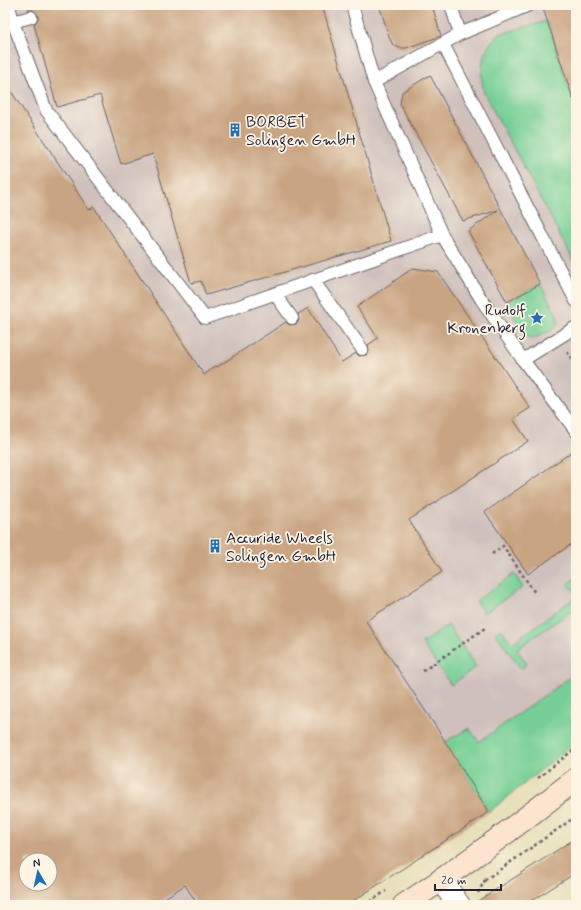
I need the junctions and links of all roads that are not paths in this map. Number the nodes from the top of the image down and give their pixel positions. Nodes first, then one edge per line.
1 (9, 5) edge
2 (352, 5) edge
3 (451, 5) edge
4 (529, 5) edge
5 (32, 17) dead end
6 (9, 23) edge
7 (460, 34) junction
8 (443, 44) junction
9 (374, 82) junction
10 (442, 235) junction
11 (313, 280) junction
12 (275, 294) junction
13 (576, 301) edge
14 (292, 318) dead end
15 (576, 327) edge
16 (362, 349) dead end
17 (523, 360) junction
18 (576, 431) edge
19 (576, 779) edge
20 (441, 880) junction
21 (404, 905) edge
22 (459, 905) edge

1 - 6 lane
2 - 9 lane
3 - 7 lane
4 - 7 lane
5 - 6 lane
6 - 12 lane
7 - 8 lane
8 - 9 lane
8 - 13 lane
9 - 10 lane
10 - 11 lane
10 - 17 lane
11 - 12 lane
11 - 16 lane
12 - 14 lane
15 - 17 lane
17 - 18 lane
19 - 20 main road
20 - 21 main road
20 - 22 street

